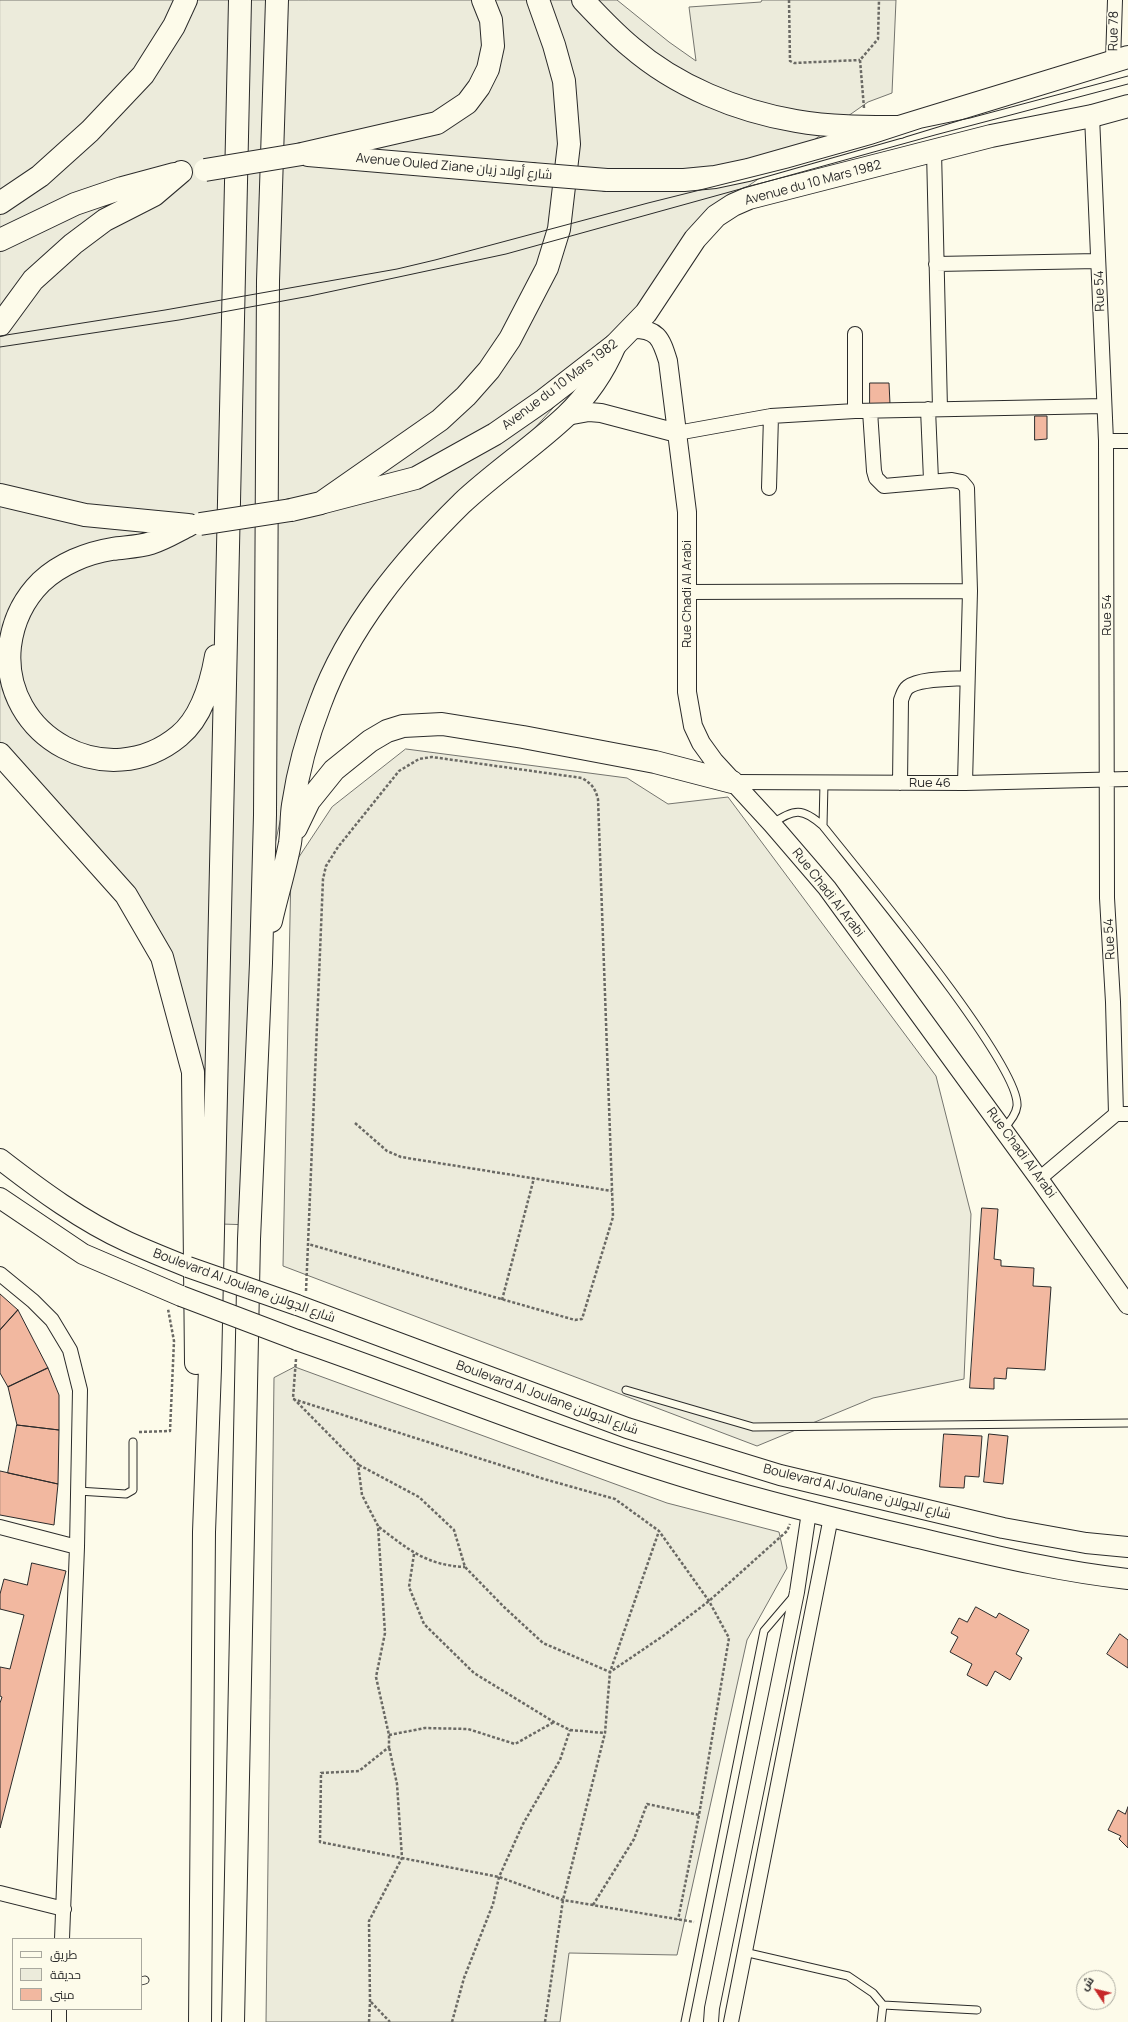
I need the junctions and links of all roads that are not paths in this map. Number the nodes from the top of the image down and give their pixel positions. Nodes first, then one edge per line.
1 (186, 0) edge
2 (240, 0) edge
3 (277, 0) edge
4 (294, 0) edge
5 (483, 0) edge
6 (538, 0) edge
7 (583, 0) edge
8 (1115, 0) edge
9 (276, 26) junction
10 (1121, 60) edge
11 (1128, 106) edge
12 (1092, 116) junction
13 (899, 127) junction
14 (934, 152) junction
15 (302, 154) junction
16 (181, 172) junction
17 (0, 203) edge
18 (0, 240) edge
19 (1098, 261) junction
20 (936, 264) junction
21 (0, 325) edge
22 (631, 329) junction
23 (855, 334) dead end
24 (615, 345) junction
25 (1104, 406) junction
26 (934, 409) junction
27 (855, 411) junction
28 (870, 411) junction
29 (567, 416) junction
30 (772, 416) junction
31 (677, 433) junction
32 (1128, 440) edge
33 (1106, 441) junction
34 (931, 480) junction
35 (769, 488) dead end
36 (0, 496) edge
37 (320, 503) junction
38 (194, 524) junction
39 (970, 591) junction
40 (687, 592) junction
41 (228, 594) junction
42 (967, 678) junction
43 (0, 737) edge
44 (0, 754) edge
45 (1128, 779) edge
46 (1108, 780) junction
47 (732, 782) junction
48 (824, 783) junction
49 (900, 783) junction
50 (965, 783) junction
51 (59, 819) junction
52 (772, 824) junction
53 (823, 826) junction
54 (290, 842) junction
55 (261, 963) junction
56 (1122, 1114) edge
57 (1003, 1129) junction
58 (0, 1159) edge
59 (1039, 1179) junction
60 (0, 1198) edge
61 (0, 1274) edge
62 (1128, 1305) edge
63 (626, 1390) dead end
64 (1128, 1423) edge
65 (133, 1442) road end
66 (78, 1491) junction
67 (802, 1511) junction
68 (831, 1517) junction
69 (0, 1527) edge
70 (204, 1532) junction
71 (77, 1547) junction
72 (1128, 1547) edge
73 (1128, 1578) edge
74 (797, 1592) junction
75 (0, 1893) edge
76 (64, 1909) junction
77 (62, 1938) edge
78 (744, 1952) junction
79 (722, 1959) junction
80 (740, 1968) junction
81 (883, 2005) junction
82 (59, 2010) edge
83 (977, 2010) dead end
84 (59, 2022) edge
85 (200, 2022) edge
86 (233, 2022) edge
87 (685, 2022) edge
88 (712, 2022) edge
89 (730, 2022) edge
90 (881, 2022) edge

1 - 17 main road
2 - 41 main road
3 - 9 main road
4 - 9 main road
5 - 15 main road
6 - 37 main road
7 - 13 main road
8 - 10 street, Rue 78
9 - 55 main road
10 - 13 main road
11 - 12 main road, Avenue du 10 Mars 1982
12 - 14 main road, Avenue du 10 Mars 1982
12 - 19 street, Rue 54
13 - 15 main road, Avenue Ouled Ziane شارع أولاد زيان, bridge
14 - 20 street
14 - 22 main road, Avenue du 10 Mars 1982
15 - 16 main road, bridge
16 - 18 main road
16 - 21 main road
19 - 20 street
19 - 25 street, Rue 54
20 - 26 street
22 - 24 main road, Avenue du 10 Mars 1982
22 - 31 street, Rue Chadi Al Arabi
23 - 27 street
24 - 29 main road
24 - 37 main road, Avenue du 10 Mars 1982
25 - 26 street
25 - 33 street, Rue 54
26 - 28 street
26 - 34 street
27 - 28 street
27 - 30 street
28 - 34 street
29 - 31 street
29 - 54 main road
30 - 31 street
30 - 35 street
31 - 40 street, Rue Chadi Al Arabi
32 - 33 street
33 - 46 street, Rue 54
34 - 39 street
36 - 38 main road
37 - 38 main road, Avenue du 10 Mars 1982, bridge
38 - 41 main road
39 - 40 street
39 - 42 street
40 - 47 street, Rue Chadi Al Arabi
41 - 70 main road
42 - 49 street
42 - 50 street
43 - 51 main road
44 - 51 main road
45 - 46 street, Rue 46
46 - 50 street, Rue 46
46 - 56 street, Rue 54
47 - 48 street, Rue 46
47 - 52 street, Rue Chadi Al Arabi
47 - 54 main road
48 - 49 street, Rue 46
48 - 53 lane
49 - 50 street, Rue 46
51 - 70 main road
52 - 53 lane
52 - 57 street, Rue Chadi Al Arabi
53 - 57 lane
54 - 55 main road
55 - 86 main road
56 - 59 street
57 - 59 street, Rue Chadi Al Arabi
58 - 72 main road, Boulevard Al Joulane شارع الجولان, bridge
59 - 62 street, Rue Chadi Al Arabi
60 - 67 main road, bridge
61 - 66 street
63 - 64 lane
65 - 66 lane
66 - 71 street
67 - 68 main road
67 - 74 street
68 - 73 main road
68 - 78 street
69 - 71 street
70 - 85 main road
71 - 76 street
74 - 79 street
74 - 87 lane
75 - 76 street
76 - 77 street
78 - 80 street
78 - 81 lane
79 - 80 street
79 - 88 street
80 - 89 street
81 - 83 lane
81 - 90 lane
82 - 84 street

